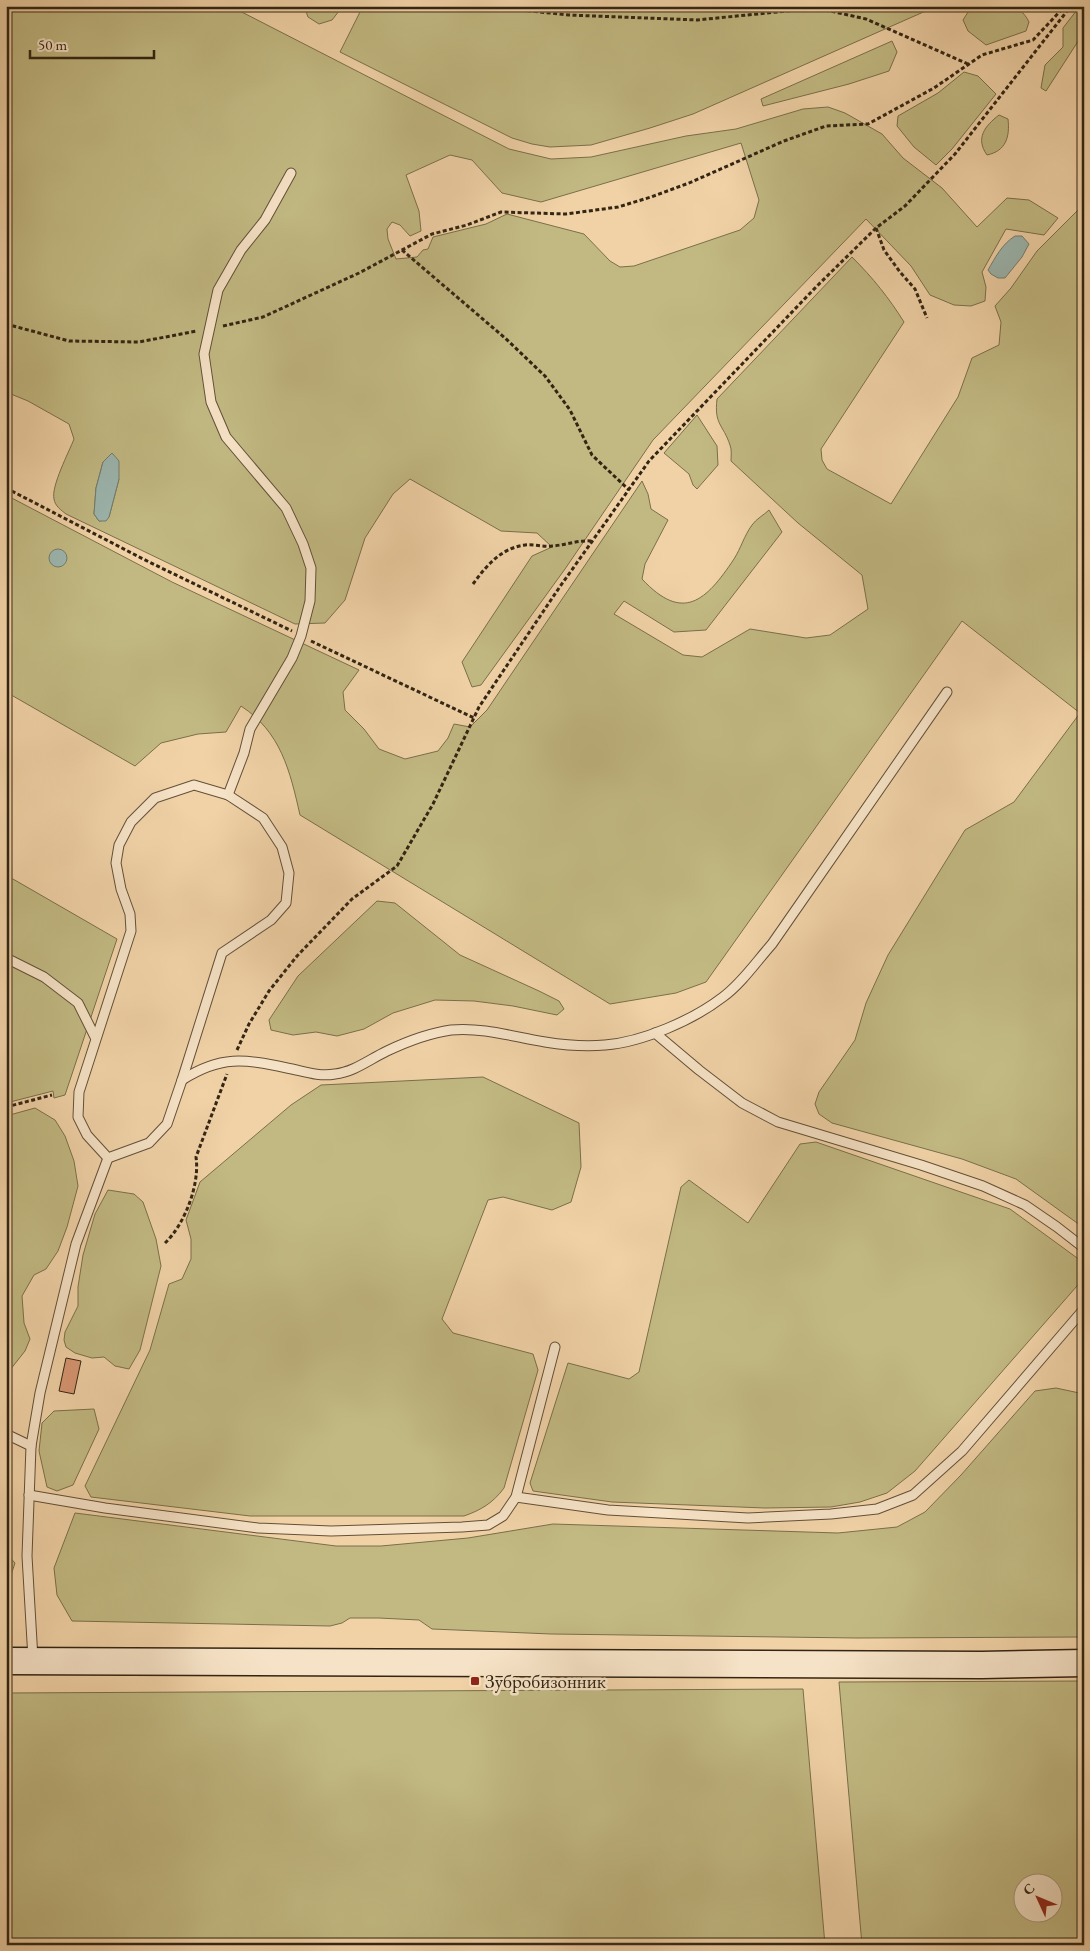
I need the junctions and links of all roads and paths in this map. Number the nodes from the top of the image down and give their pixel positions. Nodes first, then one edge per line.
1 (482, 6) edge
2 (1065, 6) edge
3 (1071, 6) edge
4 (968, 64) junction
5 (290, 173) dead end
6 (876, 228) junction
7 (402, 250) junction
8 (927, 318) dead end
9 (6, 324) edge
10 (209, 328) junction
11 (6, 488) edge
12 (628, 490) junction
13 (592, 541) junction
14 (473, 584) dead end
15 (301, 636) junction
16 (947, 692) dead end
17 (474, 718) junction
18 (228, 795) junction
19 (6, 958) edge
20 (655, 1033) junction
21 (95, 1037) junction
22 (233, 1061) junction
23 (182, 1080) junction
24 (52, 1095) dead end
25 (6, 1107) edge
26 (108, 1158) junction
27 (165, 1243) dead end
28 (1084, 1248) edge
29 (1084, 1309) edge
30 (554, 1348) dead end
31 (6, 1434) edge
32 (31, 1446) junction
33 (29, 1495) junction
34 (516, 1497) junction
35 (6, 1661) edge
36 (33, 1661) junction
37 (1084, 1663) edge

1 - 4 path
2 - 4 path
3 - 6 path
4 - 7 path
5 - 10 lane
6 - 8 path
6 - 12 path
7 - 10 path
7 - 12 path
9 - 10 path
10 - 15 lane
11 - 15 path
12 - 13 path
13 - 14 path
13 - 17 path
15 - 17 path
15 - 18 lane
16 - 20 lane
17 - 22 path
18 - 21 lane
18 - 23 lane
19 - 21 lane
20 - 22 lane
20 - 28 lane
21 - 26 lane
22 - 23 lane
22 - 27 path
23 - 26 lane
24 - 25 path
26 - 32 lane
29 - 34 lane
30 - 34 lane
31 - 32 lane
32 - 33 lane
33 - 34 lane
33 - 36 lane
35 - 36 main road
36 - 37 main road

